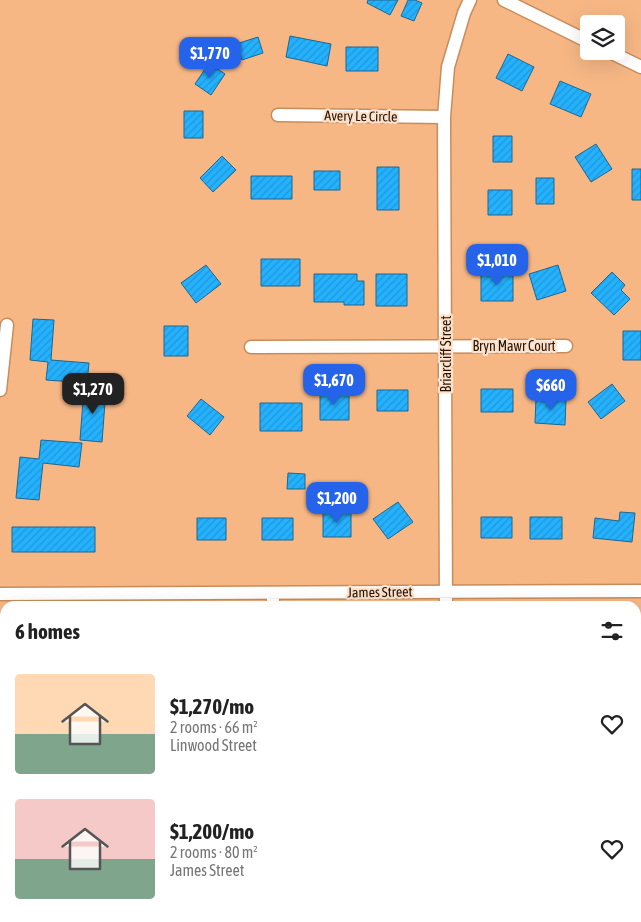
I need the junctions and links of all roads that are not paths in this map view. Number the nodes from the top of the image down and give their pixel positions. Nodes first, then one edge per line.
1 (470, 0) edge
2 (504, 0) edge
3 (580, 38) edge
4 (625, 59) edge
5 (641, 67) edge
6 (278, 115) dead end
7 (444, 117) junction
8 (7, 325) dead end
9 (446, 346) junction
10 (566, 346) dead end
11 (251, 347) dead end
12 (0, 390) edge
13 (446, 591) junction
14 (641, 591) edge
15 (0, 594) edge
16 (273, 600) edge
17 (446, 601) edge

1 - 7 street, Briarcliff Street
2 - 3 street
4 - 5 street
6 - 7 street, Avery Le Circle
7 - 9 street, Briarcliff Street
8 - 12 street
9 - 10 street, Bryn Mawr Court
9 - 11 street, Bryn Mawr Court
9 - 13 street, Briarcliff Street
13 - 14 street, James Street
13 - 16 street, James Street
13 - 17 street, Briarcliff Street
15 - 16 street, James Street

